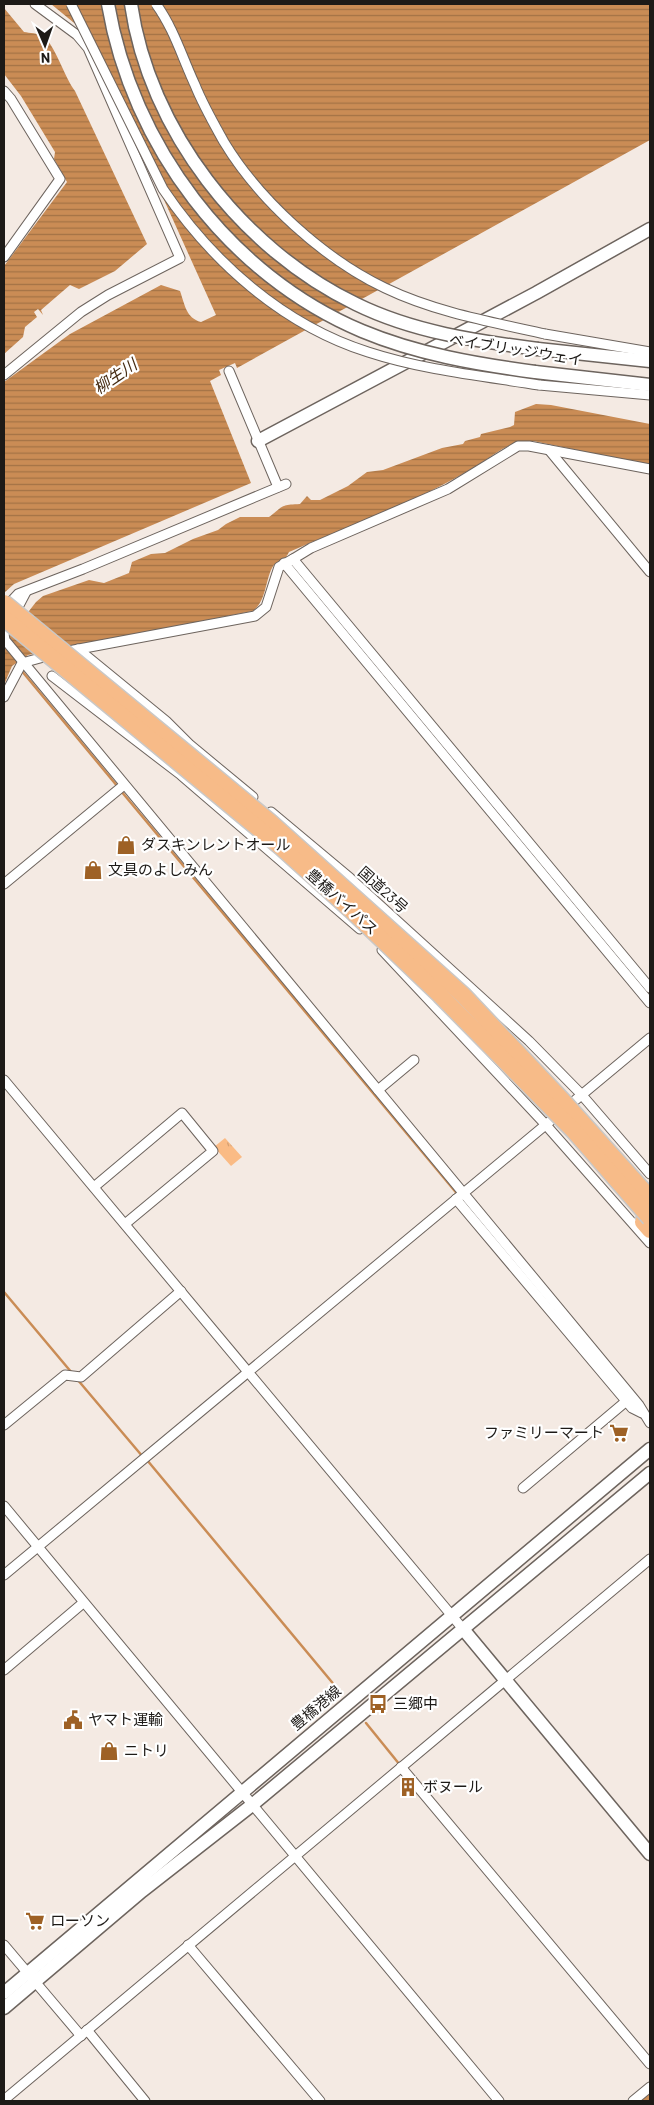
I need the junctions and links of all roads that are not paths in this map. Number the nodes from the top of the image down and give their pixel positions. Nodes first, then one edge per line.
1 (35, 4) edge
2 (70, 4) edge
3 (108, 4) edge
4 (131, 4) edge
5 (156, 4) edge
6 (4, 91) edge
7 (650, 229) edge
8 (4, 256) edge
9 (650, 352) edge
10 (650, 361) edge
11 (229, 371) dead end
12 (4, 375) edge
13 (650, 385) edge
14 (650, 395) edge
15 (258, 441) junction
16 (549, 450) junction
17 (650, 469) edge
18 (288, 561) junction
19 (650, 572) edge
20 (26, 592) junction
21 (4, 603) edge
22 (4, 611) edge
23 (4, 618) edge
24 (5, 640) edge
25 (78, 649) junction
26 (20, 666) junction
27 (52, 676) junction
28 (42, 686) junction
29 (4, 697) edge
30 (124, 785) junction
31 (241, 788) junction
32 (223, 811) junction
33 (4, 884) edge
34 (595, 929) junction
35 (411, 934) junction
36 (389, 958) junction
37 (650, 988) edge
38 (463, 995) junction
39 (650, 1003) edge
40 (650, 1038) edge
41 (414, 1060) dead end
42 (5, 1085) edge
43 (378, 1090) junction
44 (581, 1094) junction
45 (545, 1124) junction
46 (650, 1174) edge
47 (650, 1183) edge
48 (94, 1187) junction
49 (460, 1196) junction
50 (650, 1198) edge
51 (648, 1223) edge
52 (125, 1224) junction
53 (650, 1243) edge
54 (181, 1291) junction
55 (247, 1371) junction
56 (629, 1399) junction
57 (650, 1423) edge
58 (4, 1425) edge
59 (650, 1449) edge
60 (650, 1473) edge
61 (523, 1488) dead end
62 (5, 1512) edge
63 (37, 1547) junction
64 (650, 1560) edge
65 (4, 1574) edge
66 (84, 1603) junction
67 (450, 1616) junction
68 (463, 1629) junction
69 (4, 1670) edge
70 (505, 1680) junction
71 (401, 1767) junction
72 (241, 1791) junction
73 (252, 1804) junction
74 (650, 1854) edge
75 (295, 1856) junction
76 (4, 1945) edge
77 (188, 1945) junction
78 (31, 1978) junction
79 (4, 1993) edge
80 (4, 2008) edge
81 (84, 2033) junction
82 (650, 2064) edge
83 (650, 2087) edge
84 (4, 2100) edge
85 (145, 2101) edge
86 (320, 2101) edge
87 (499, 2101) edge
88 (633, 2101) edge

1 - 12 street
2 - 14 street, bridge
3 - 13 street, ベイブリッジウェイ, bridge
4 - 10 street, ベイブリッジウェイ, bridge
5 - 9 street, bridge
6 - 8 street
7 - 15 street
11 - 15 street
15 - 20 street
16 - 17 street
16 - 18 street
16 - 19 street
18 - 25 street
18 - 34 street
20 - 22 street
20 - 24 street
21 - 38 highway, 豊橋バイパス, bridge
23 - 51 highway, 豊橋バイパス, bridge
24 - 26 street
25 - 26 street
25 - 27 street
25 - 31 street, 国道23号
26 - 28 street
26 - 29 street
27 - 28 street
27 - 32 street
28 - 30 street
30 - 33 street
30 - 43 street
31 - 32 street
31 - 35 street, 国道23号
32 - 36 street
34 - 37 street
34 - 39 street
35 - 36 street
35 - 44 street, 国道23号
36 - 45 street
38 - 47 highway, bridge
38 - 50 highway, 豊橋バイパス, bridge
40 - 44 street
41 - 43 street
42 - 48 street
43 - 49 street
44 - 45 street
44 - 46 street, 国道23号
45 - 49 street
45 - 53 street
48 - 52 street
48 - 52 street
49 - 55 street
49 - 56 street
52 - 54 street
54 - 55 street
54 - 58 street
55 - 63 street
55 - 67 street
56 - 57 street
56 - 61 street
59 - 67 street, 豊橋港線
60 - 68 street, 豊橋港線
62 - 63 street
63 - 65 street
63 - 66 street
64 - 70 street
66 - 69 street
66 - 72 street
67 - 68 street
67 - 72 street, 豊橋港線
68 - 70 street
68 - 73 street, 豊橋港線
70 - 71 street
70 - 74 street
71 - 75 street
71 - 82 street
72 - 73 street
72 - 78 street, 豊橋港線
73 - 75 street
73 - 78 street, 豊橋港線
75 - 77 street
75 - 87 street
76 - 78 street
77 - 81 street
77 - 86 street
78 - 79 street, 豊橋港線
78 - 80 street, 豊橋港線
78 - 81 street
81 - 84 street
81 - 85 street
83 - 88 street

